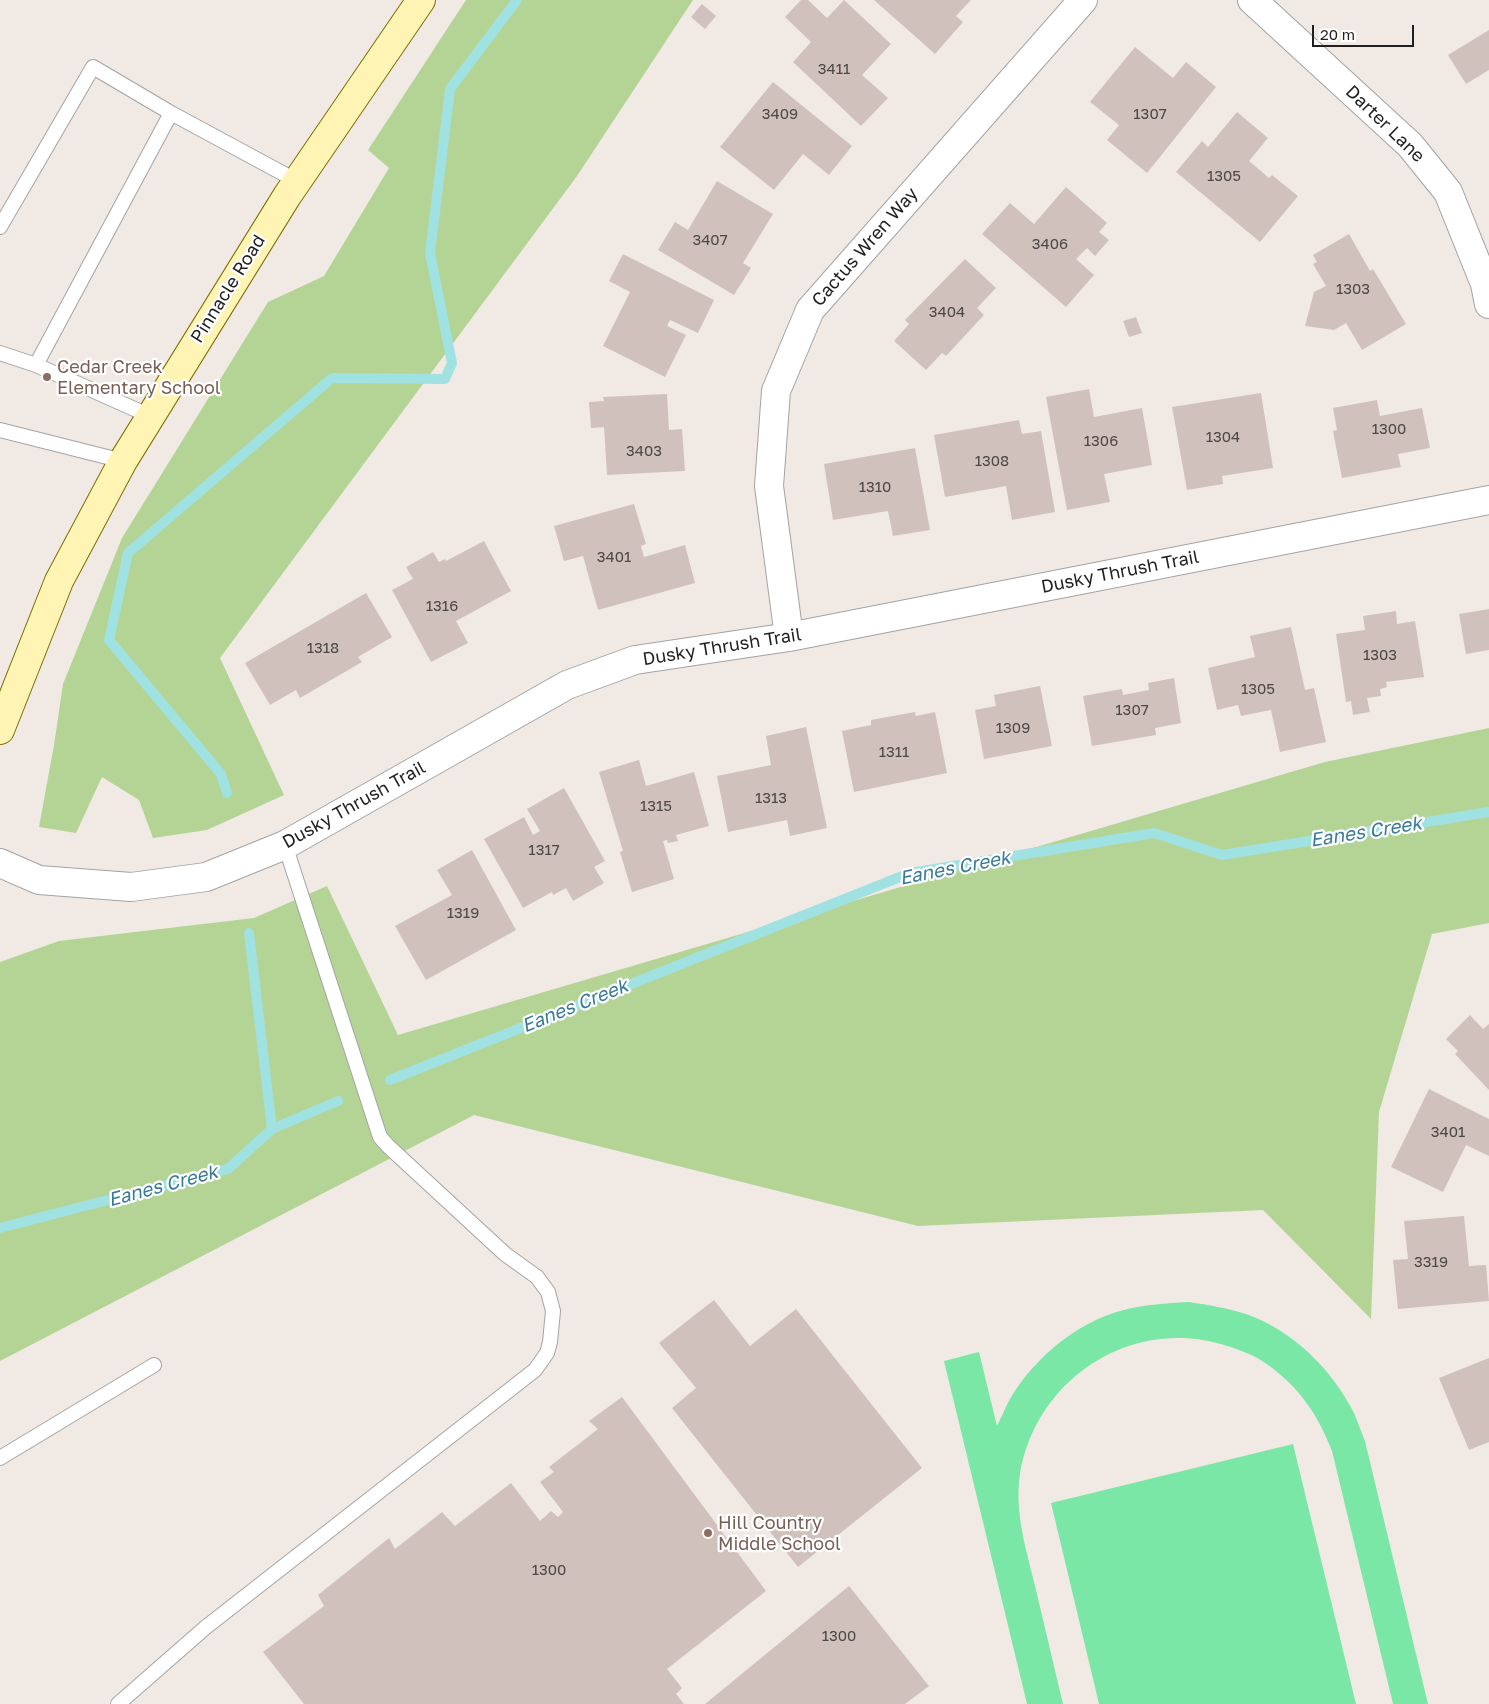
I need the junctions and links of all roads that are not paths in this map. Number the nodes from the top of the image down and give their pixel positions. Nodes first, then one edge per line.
1 (421, 0) edge
2 (1084, 0) edge
3 (1252, 0) edge
4 (171, 113) junction
5 (296, 181) junction
6 (0, 227) edge
7 (1489, 304) edge
8 (0, 353) edge
9 (36, 365) junction
10 (150, 416) junction
11 (0, 430) edge
12 (123, 461) junction
13 (1489, 500) edge
14 (789, 637) junction
15 (0, 730) edge
16 (284, 845) junction
17 (0, 862) edge
18 (154, 1365) dead end
19 (0, 1458) edge
20 (118, 1704) edge

1 - 5 street, Pinnacle Road
2 - 14 street, Cactus Wren Way
3 - 7 street, Darter Lane
4 - 5 lane
4 - 6 lane
4 - 9 lane
5 - 10 street, Pinnacle Road
8 - 9 lane
9 - 10 lane
10 - 12 street, Pinnacle Road
11 - 12 lane
12 - 15 street, Pinnacle Road
13 - 14 street, Dusky Thrush Trail
14 - 16 street, Dusky Thrush Trail
16 - 17 street, Dusky Thrush Trail
16 - 20 lane
18 - 19 lane

